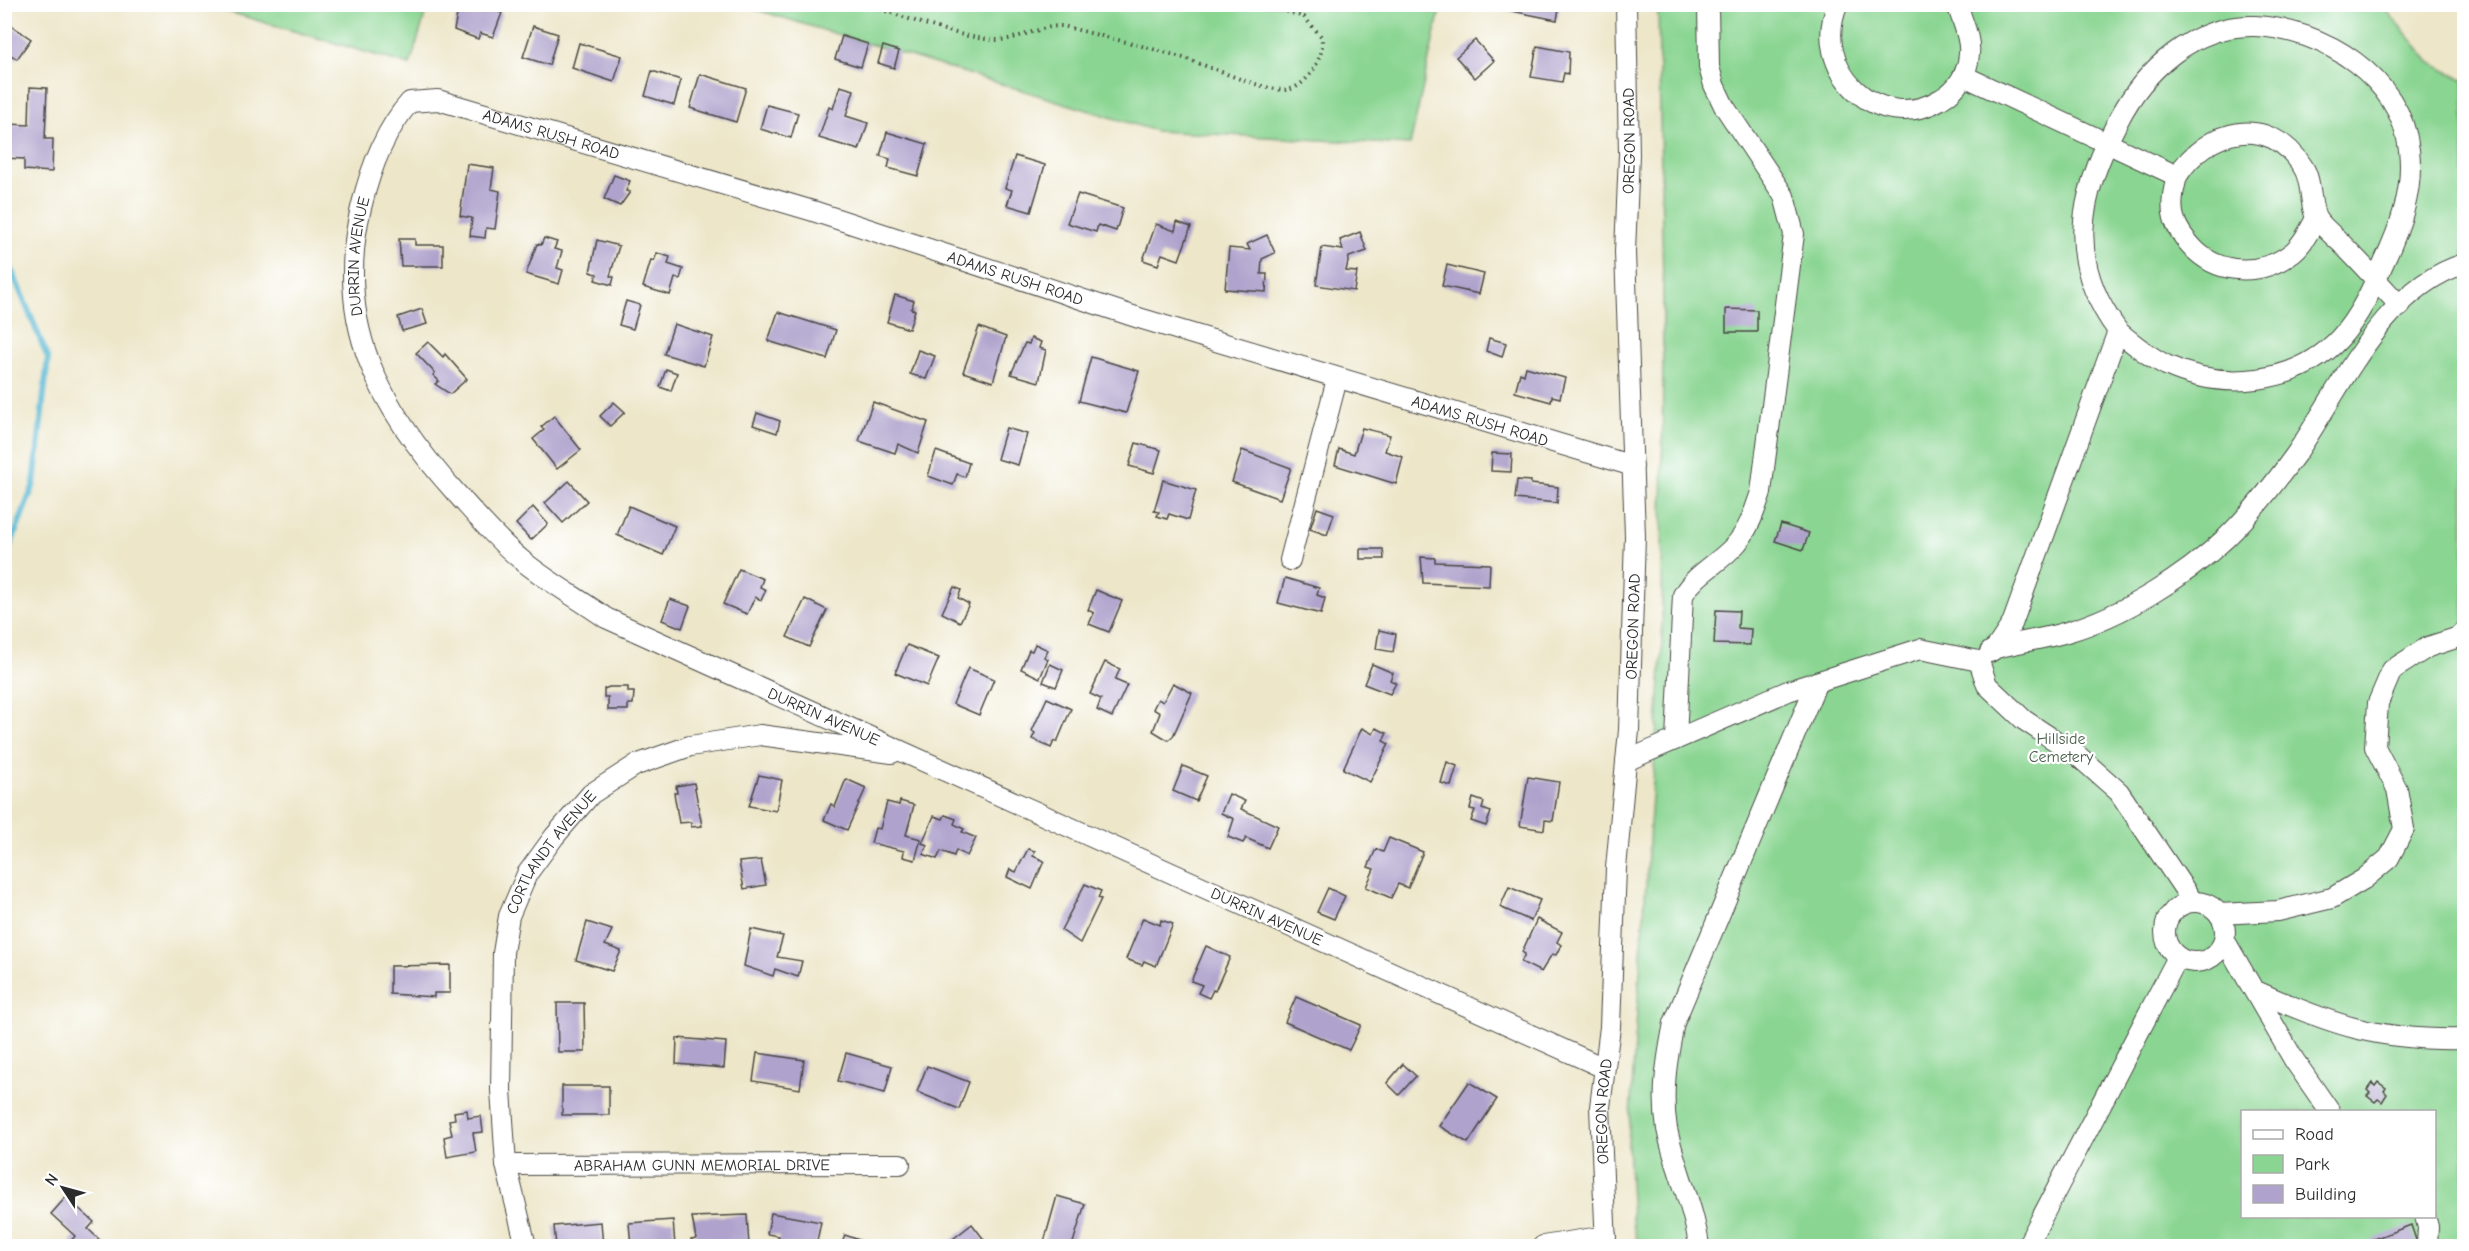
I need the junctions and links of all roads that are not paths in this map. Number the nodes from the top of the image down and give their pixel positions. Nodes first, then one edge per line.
1 (1626, 4) edge
2 (1708, 4) edge
3 (1838, 4) edge
4 (1954, 4) edge
5 (1964, 76) junction
6 (402, 111) joint
7 (2106, 143) junction
8 (2177, 176) junction
9 (2316, 218) junction
10 (2464, 264) edge
11 (2376, 280) junction
12 (2400, 306) junction
13 (2118, 331) junction
14 (1337, 379) junction
15 (1633, 466) junction
16 (1290, 560) dead end
17 (2464, 631) edge
18 (1996, 648) junction
19 (1979, 661) junction
20 (1817, 682) junction
21 (1676, 740) junction
22 (915, 757) junction
23 (1626, 761) junction
24 (2193, 902) junction
25 (2219, 914) junction
26 (2224, 939) junction
27 (2178, 957) junction
28 (2254, 990) junction
29 (2464, 1039) edge
30 (1604, 1068) junction
31 (2330, 1110) edge
32 (900, 1164) dead end
33 (506, 1165) junction
34 (2426, 1218) edge
35 (1606, 1241) edge
36 (526, 1246) edge
37 (1543, 1246) edge
38 (1699, 1246) edge
39 (2027, 1246) edge
40 (2427, 1246) edge

1 - 15 street, OREGON ROAD
2 - 21 street
3 - 5 street
4 - 5 street
5 - 7 street
6 - 14 street, ADAMS RUSH ROAD
6 - 22 street, DURRIN AVENUE
7 - 8 street
7 - 11 street
7 - 13 street
8 - 9 street
8 - 9 street
9 - 11 street
10 - 12 street
11 - 12 street
11 - 13 street
12 - 18 street
13 - 18 street
14 - 15 street, ADAMS RUSH ROAD
14 - 16 street
15 - 23 street, OREGON ROAD
17 - 25 street
18 - 19 street
19 - 20 street
19 - 24 street
20 - 21 street
20 - 38 street
21 - 23 street
22 - 30 street, DURRIN AVENUE
22 - 33 street, CORTLANDT AVENUE
23 - 30 street, OREGON ROAD
24 - 25 street
24 - 27 street
25 - 26 street
26 - 27 street
26 - 28 street
27 - 39 street
28 - 29 street
28 - 31 street
30 - 35 street, OREGON ROAD
32 - 33 street, ABRAHAM GUNN MEMORIAL DRIVE
33 - 36 street, CORTLANDT AVENUE
34 - 40 street
35 - 37 street

